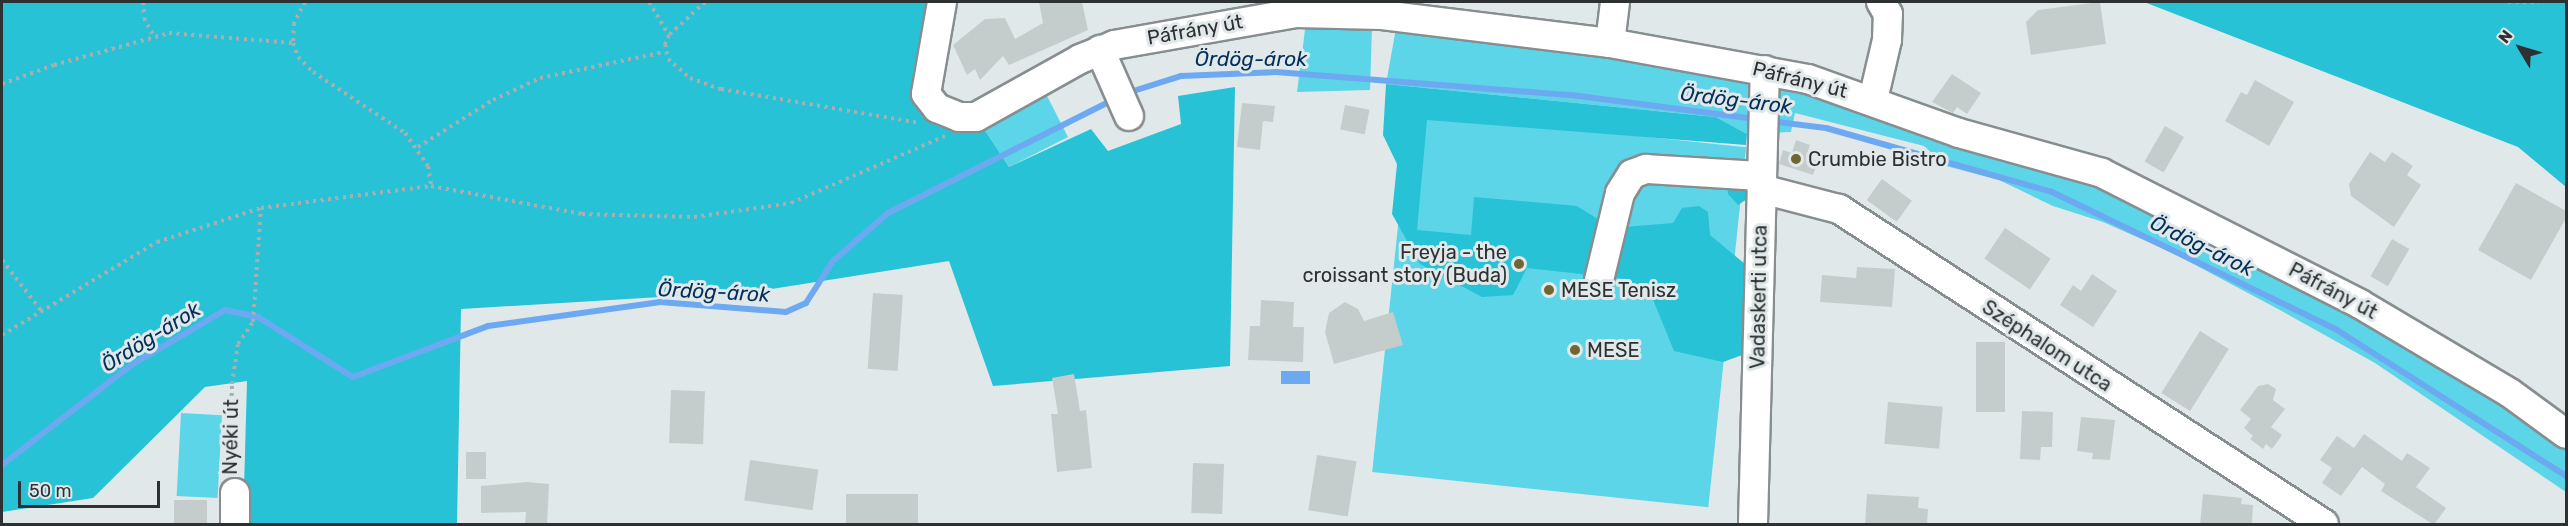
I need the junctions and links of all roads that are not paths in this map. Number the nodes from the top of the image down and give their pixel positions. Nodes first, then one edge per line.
1 (942, 2) edge
2 (1616, 2) edge
3 (1881, 2) edge
4 (1610, 43) junction
5 (1100, 50) junction
6 (1765, 80) junction
7 (1873, 100) junction
8 (1129, 116) dead end
9 (1762, 182) junction
10 (1599, 280) dead end
11 (2566, 434) edge
12 (235, 493) road end
13 (235, 525) edge
14 (1753, 525) edge
15 (2324, 525) edge

1 - 5 street, Páfrány út
2 - 4 street
3 - 7 street
4 - 5 street, Páfrány út
4 - 6 street, Páfrány út
5 - 8 street
6 - 7 street, Páfrány út
6 - 9 street, Vadaskerti utca
7 - 11 street, Páfrány út
9 - 10 street, Széphalom utca
9 - 14 street, Vadaskerti utca
9 - 15 street, Széphalom utca
12 - 13 street, Nyéki út

